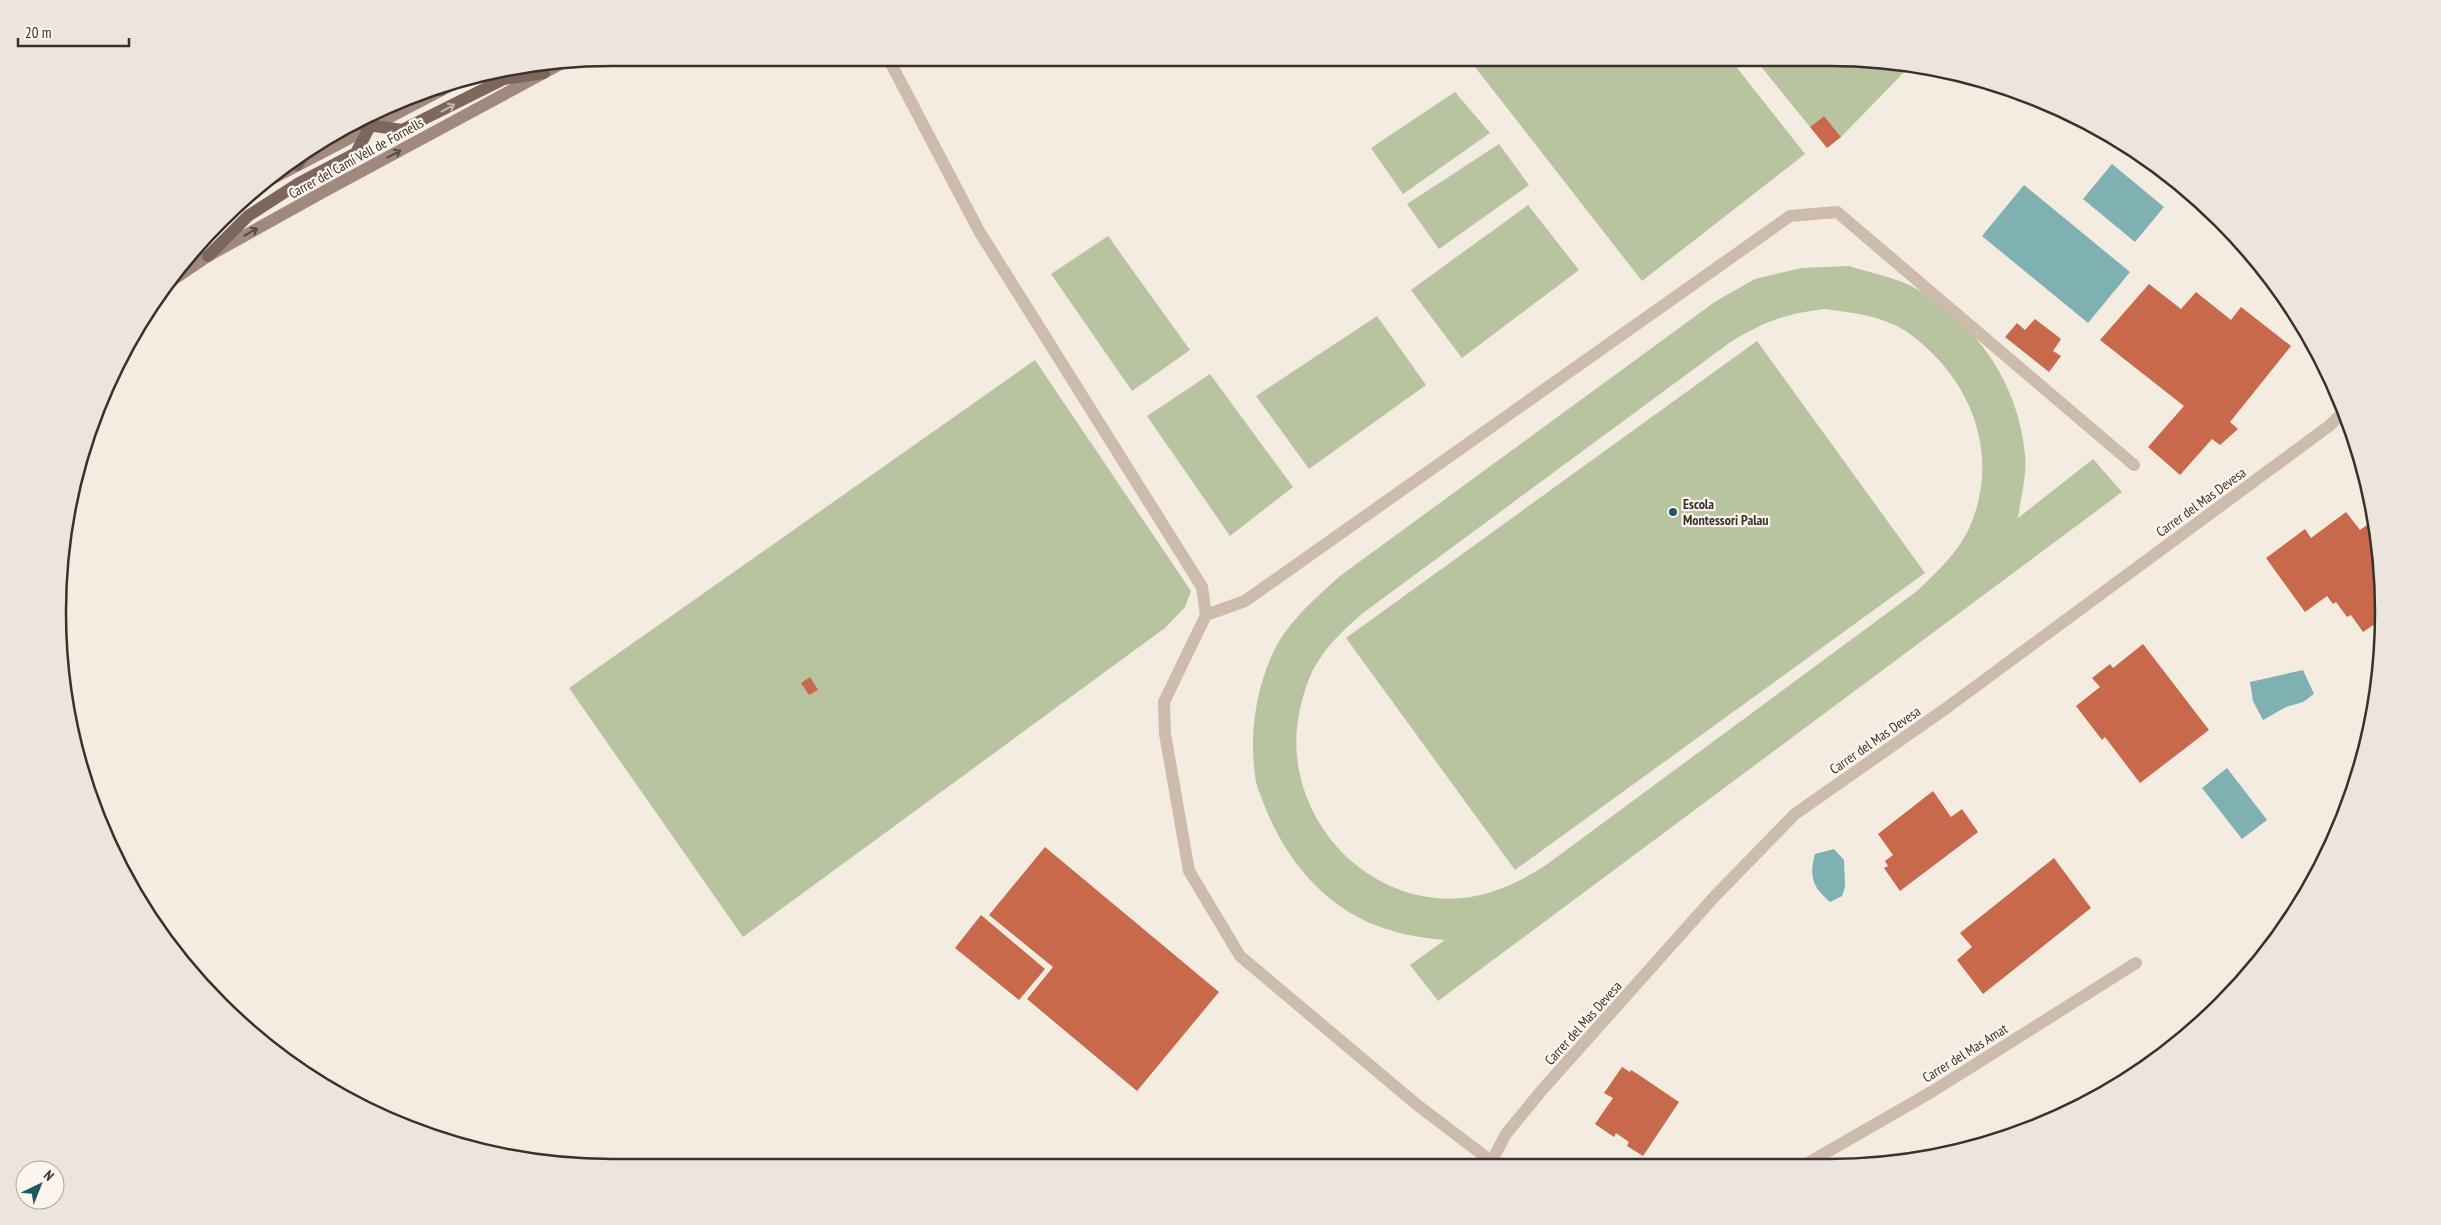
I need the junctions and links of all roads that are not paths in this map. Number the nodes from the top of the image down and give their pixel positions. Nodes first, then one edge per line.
1 (892, 66) edge
2 (549, 70) edge
3 (544, 73) junction
4 (373, 122) edge
5 (369, 124) edge
6 (346, 136) edge
7 (317, 153) edge
8 (208, 256) junction
9 (186, 271) edge
10 (2338, 417) edge
11 (2134, 465) dead end
12 (1206, 615) junction
13 (2136, 963) dead end
14 (1486, 1159) edge
15 (1492, 1159) edge
16 (1815, 1159) edge

1 - 12 street
2 - 3 street, Carrer del Camí Vell de Fornells
4 -> 3 main road
8 -> 3 street, Carrer del Camí Vell de Fornells
5 - 8 main road
6 - 7 street, Carrer del Camí Vell de Fornells
8 - 9 street, Carrer del Camí Vell de Fornells
10 - 15 street, Carrer del Mas Devesa
11 - 12 street
12 - 14 street
13 - 16 street, Carrer del Mas Amat

